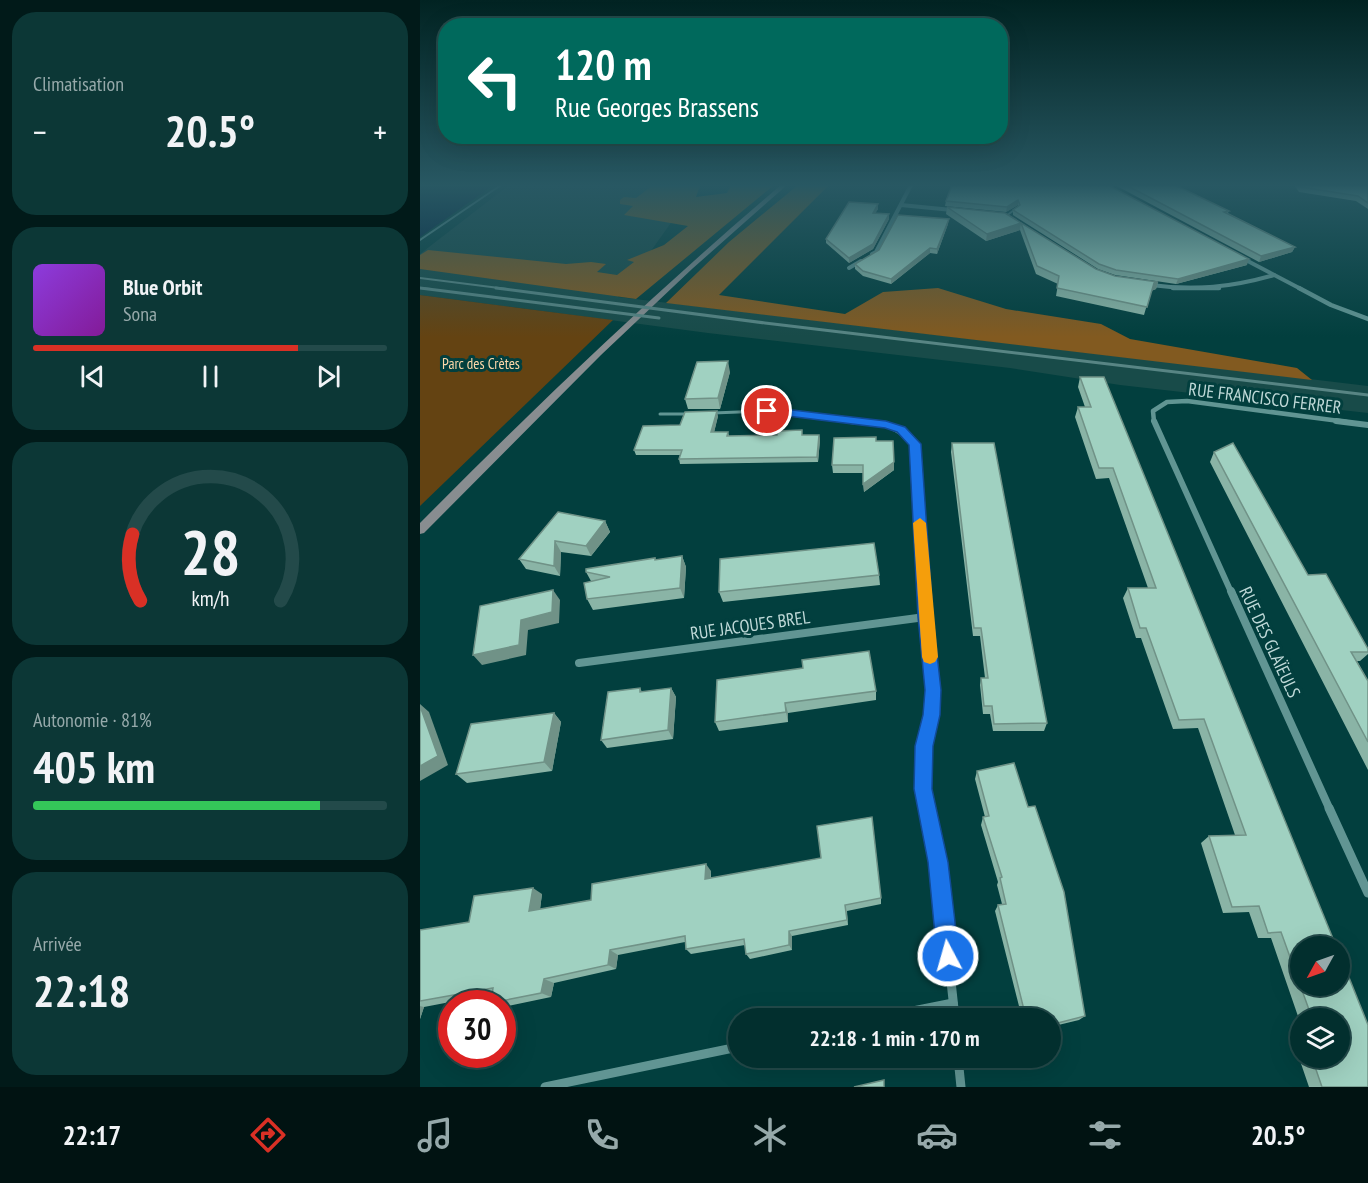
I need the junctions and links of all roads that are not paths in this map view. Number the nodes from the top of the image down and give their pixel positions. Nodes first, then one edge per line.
1 (723, 236) edge
2 (885, 236) edge
3 (1232, 253) edge
4 (849, 268) dead end
5 (1274, 275) junction
6 (1147, 284) edge
7 (1368, 319) edge
8 (1160, 406) joint
9 (767, 411) joint
10 (693, 413) edge
11 (704, 413) edge
12 (660, 414) dead end
13 (1368, 425) edge
14 (420, 530) edge
15 (925, 617) junction
16 (579, 663) dead end
17 (1368, 893) edge
18 (953, 1003) junction
19 (928, 1008) edge
20 (953, 1008) edge
21 (728, 1049) edge
22 (959, 1068) edge
23 (545, 1087) edge
24 (961, 1087) edge

1 - 14 main road
2 - 4 street
3 - 5 street
5 - 6 street
5 - 7 street
8 - 13 street, RUE FRANCISCO FERRER
8 - 17 street, RUE DES GLAÏEULS
9 - 11 lane
9 - 15 street
10 - 12 lane
15 - 16 street, RUE JACQUES BREL
15 - 18 street
18 - 19 street
18 - 20 street
21 - 23 street
22 - 24 street

